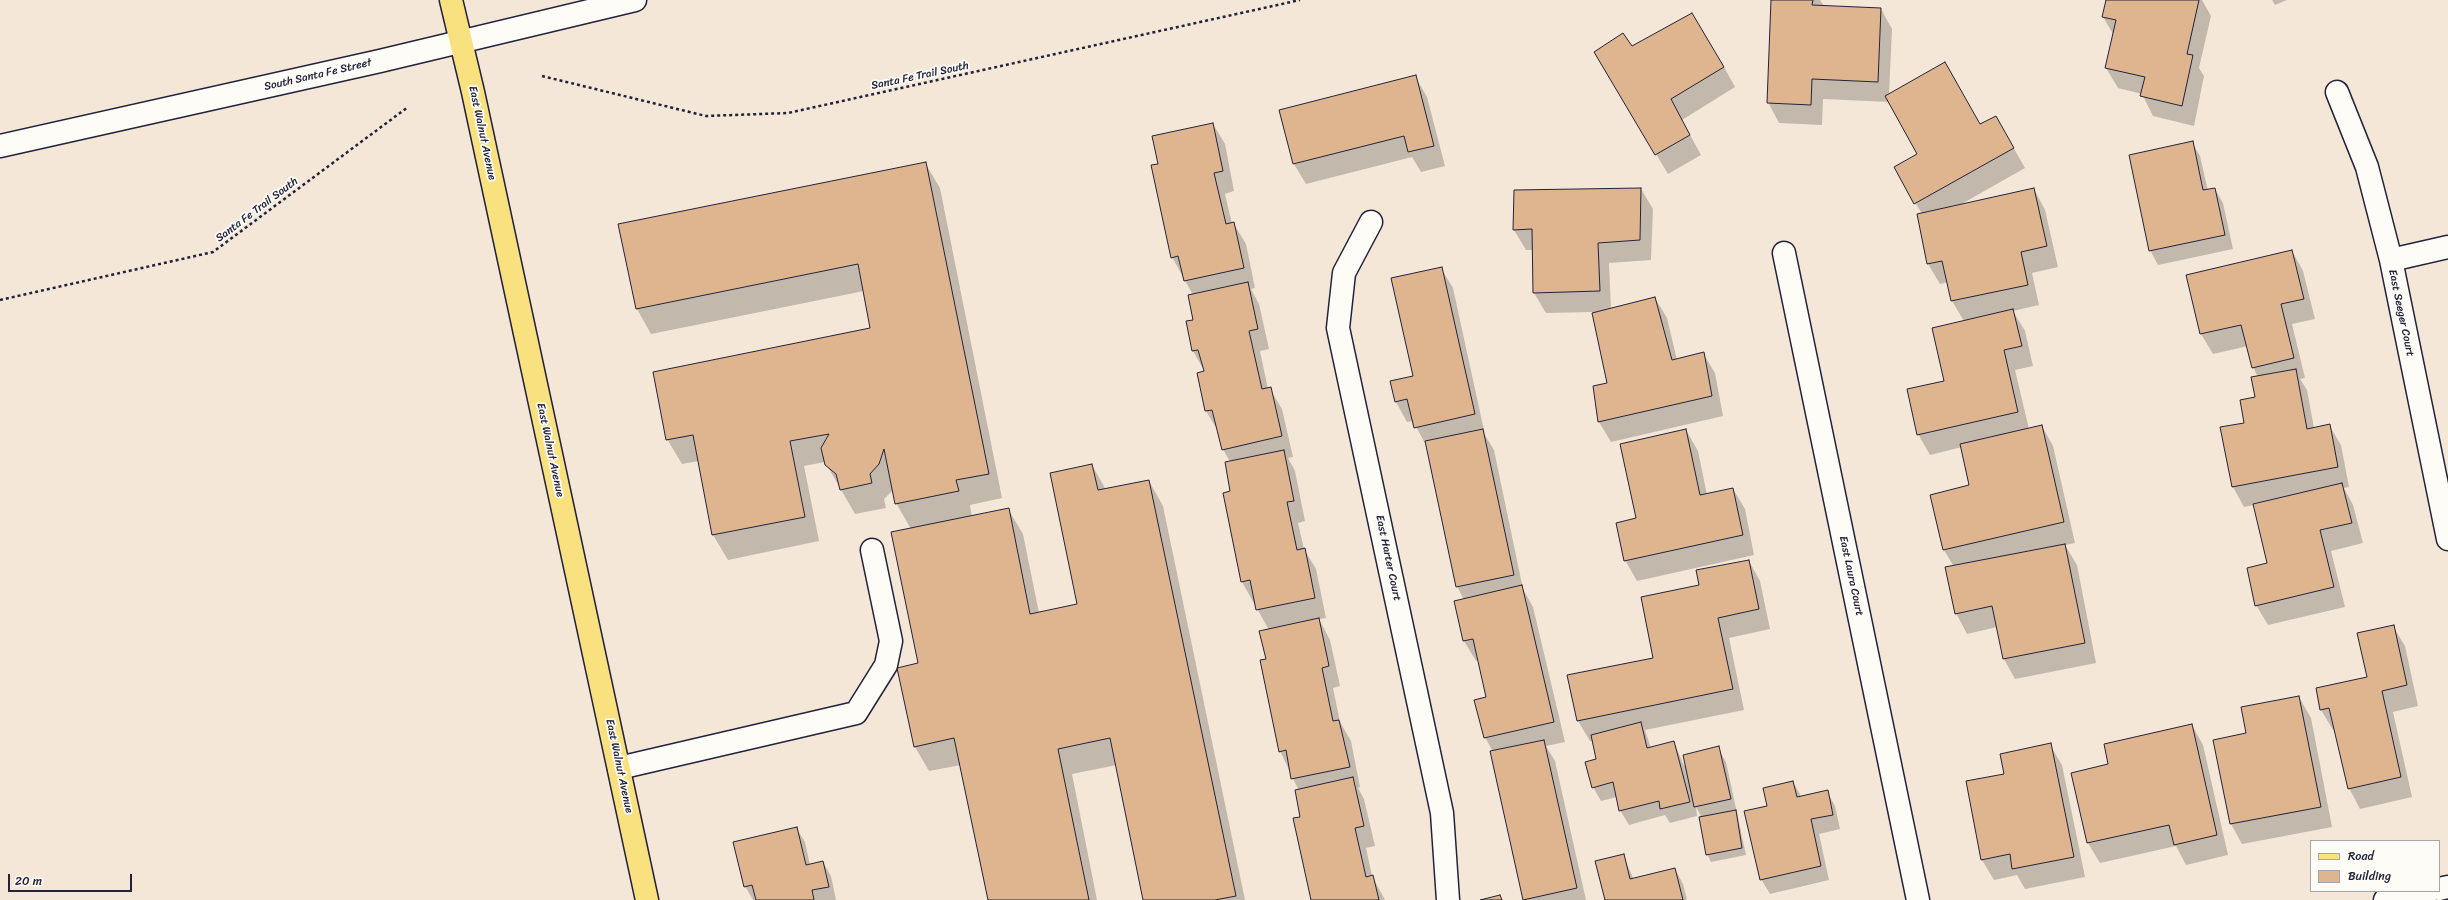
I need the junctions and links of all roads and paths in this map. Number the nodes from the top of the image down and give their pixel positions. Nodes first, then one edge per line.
1 (451, 0) edge
2 (635, 0) edge
3 (1300, 0) edge
4 (461, 41) junction
5 (542, 76) dead end
6 (2336, 92) dead end
7 (408, 107) dead end
8 (0, 146) edge
9 (1371, 222) dead end
10 (2448, 247) edge
11 (1784, 253) dead end
12 (2390, 260) junction
13 (0, 300) edge
14 (2448, 539) edge
15 (872, 550) dead end
16 (619, 768) junction
17 (2424, 892) edge
18 (647, 900) edge
19 (1448, 900) edge
20 (1918, 900) edge
21 (2385, 900) edge

1 - 4 main road, East Walnut Avenue
2 - 4 street, South Santa Fe Street
3 - 5 path, Santa Fe Trail South
4 - 8 street, South Santa Fe Street
4 - 16 main road, East Walnut Avenue
6 - 12 street, East Seeger Court
7 - 13 path, Santa Fe Trail South
9 - 19 street, East Harter Court
10 - 12 street
11 - 20 street, East Laura Court
12 - 14 street, East Seeger Court
15 - 16 street
16 - 18 main road, East Walnut Avenue
17 - 21 street

